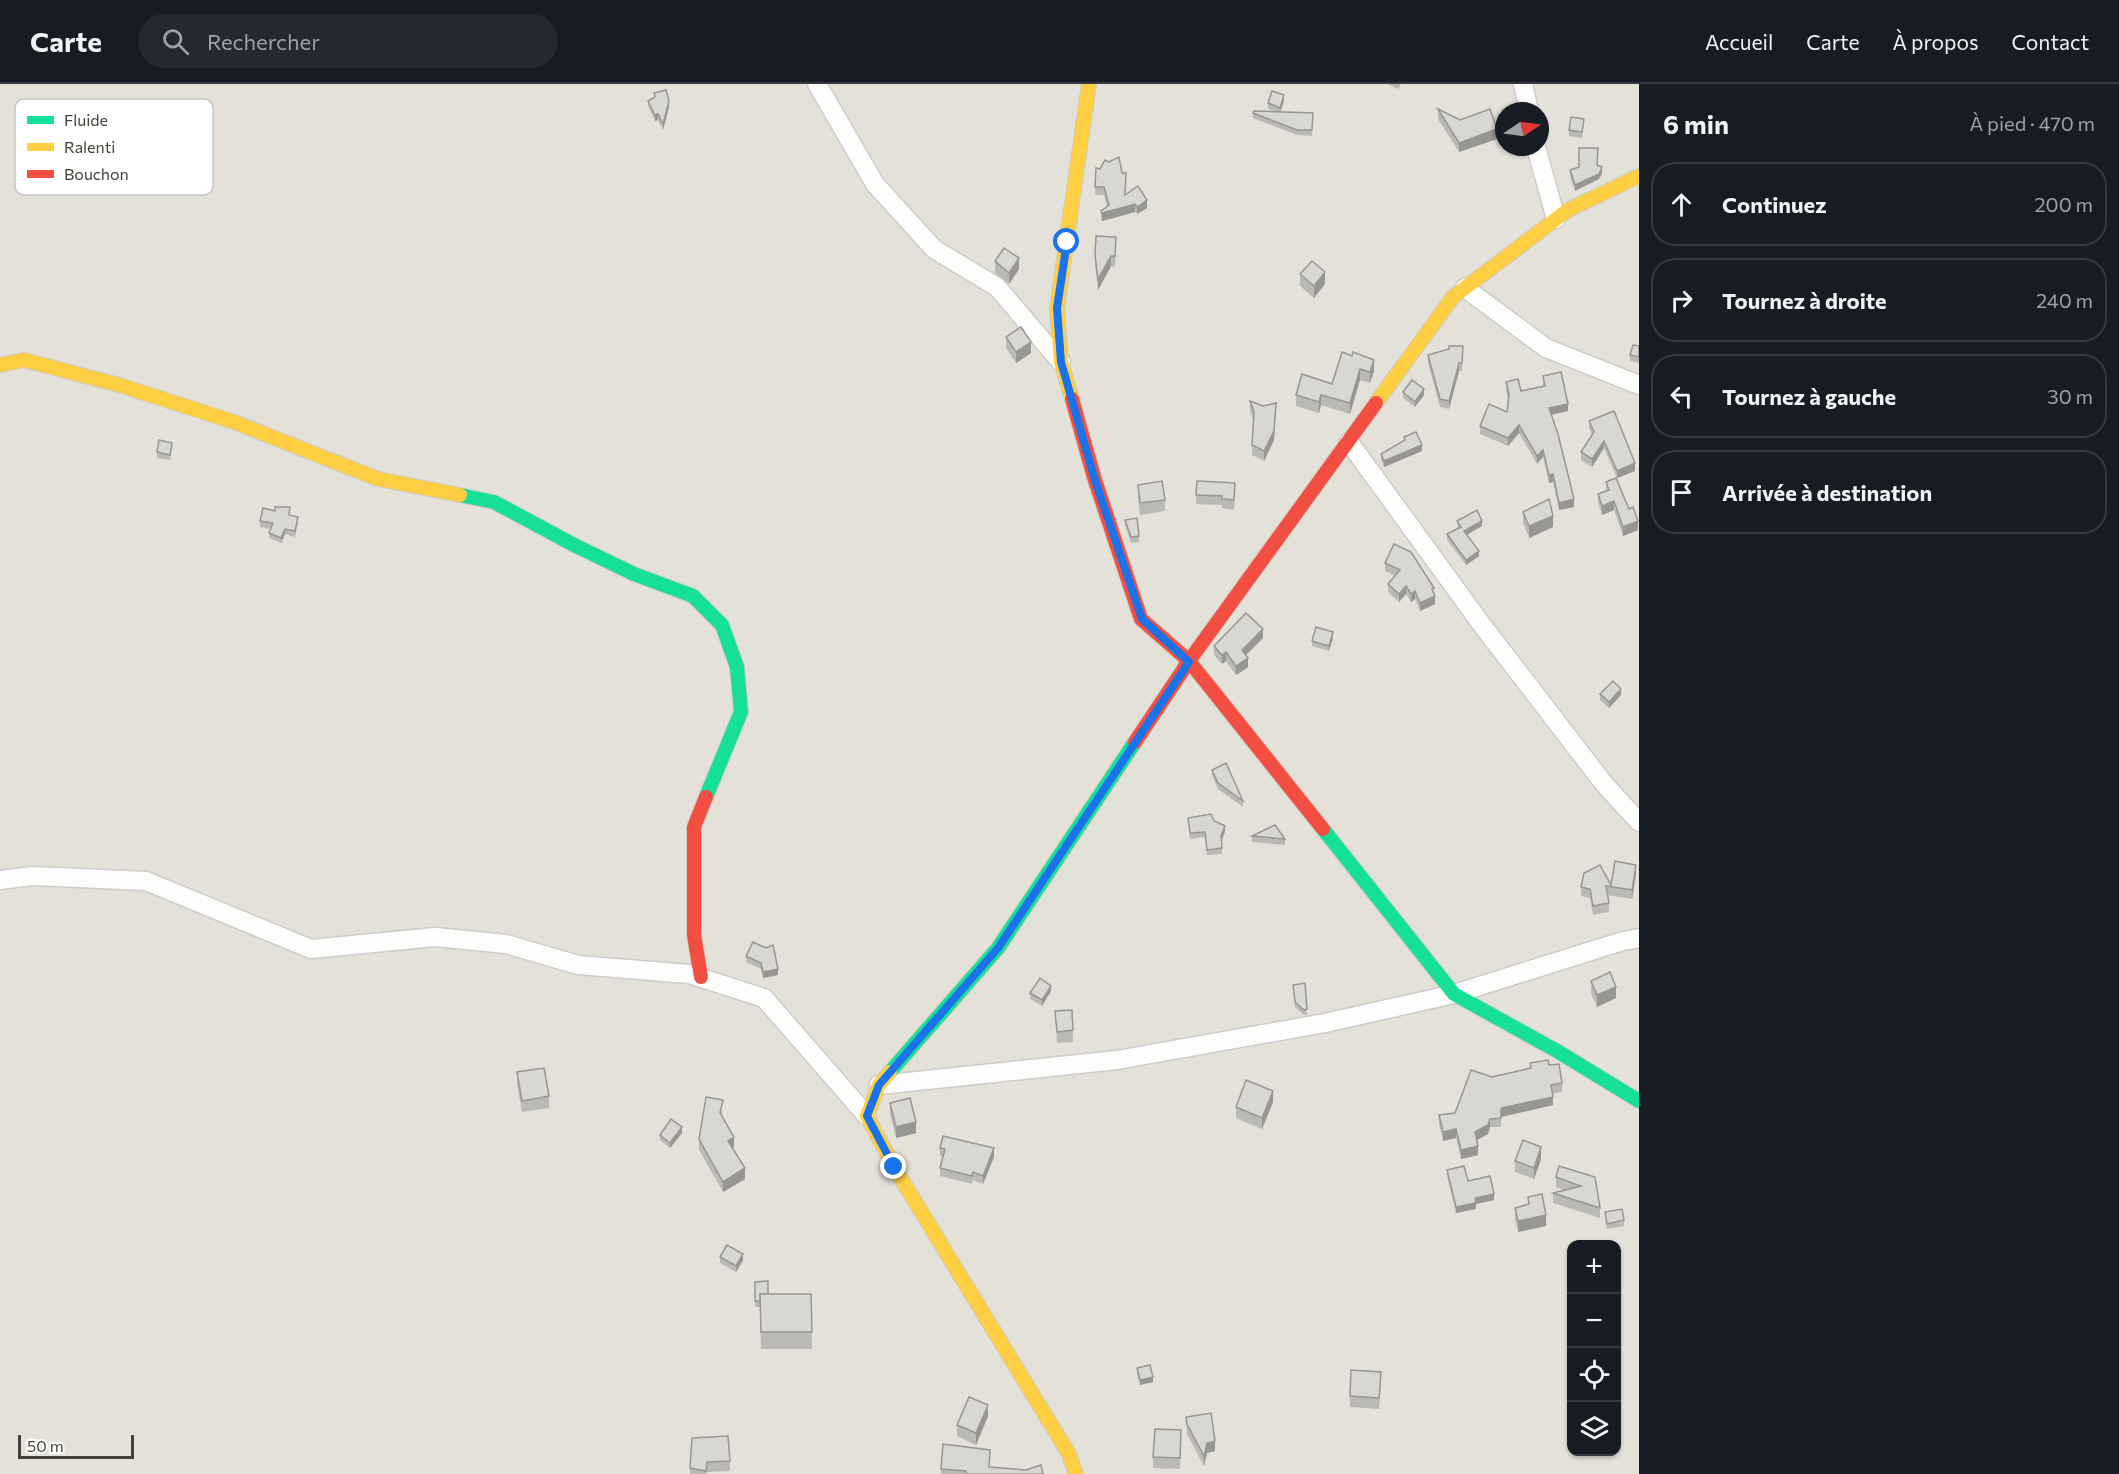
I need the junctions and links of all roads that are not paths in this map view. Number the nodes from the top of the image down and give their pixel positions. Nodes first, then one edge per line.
1 (817, 84) edge
2 (1089, 84) edge
3 (1523, 84) edge
4 (1527, 102) edge
5 (1538, 156) edge
6 (1639, 176) edge
7 (1556, 219) junction
8 (1465, 288) junction
9 (1061, 362) junction
10 (0, 365) edge
11 (1639, 385) edge
12 (1348, 442) junction
13 (1189, 662) junction
14 (1639, 822) edge
15 (0, 880) edge
16 (1639, 938) edge
17 (701, 977) junction
18 (1454, 994) junction
19 (879, 1085) junction
20 (1639, 1101) edge
21 (867, 1116) junction
22 (1076, 1474) edge

1 - 9 street
2 - 9 street
3 - 4 street
5 - 7 street
6 - 7 street
7 - 8 street
8 - 11 street
8 - 12 street
9 - 13 street
10 - 17 street
12 - 13 street
12 - 14 street
13 - 18 street
13 - 19 street
15 - 17 street
16 - 18 street
17 - 21 street
18 - 19 street
18 - 20 street
19 - 21 street
21 - 22 street

